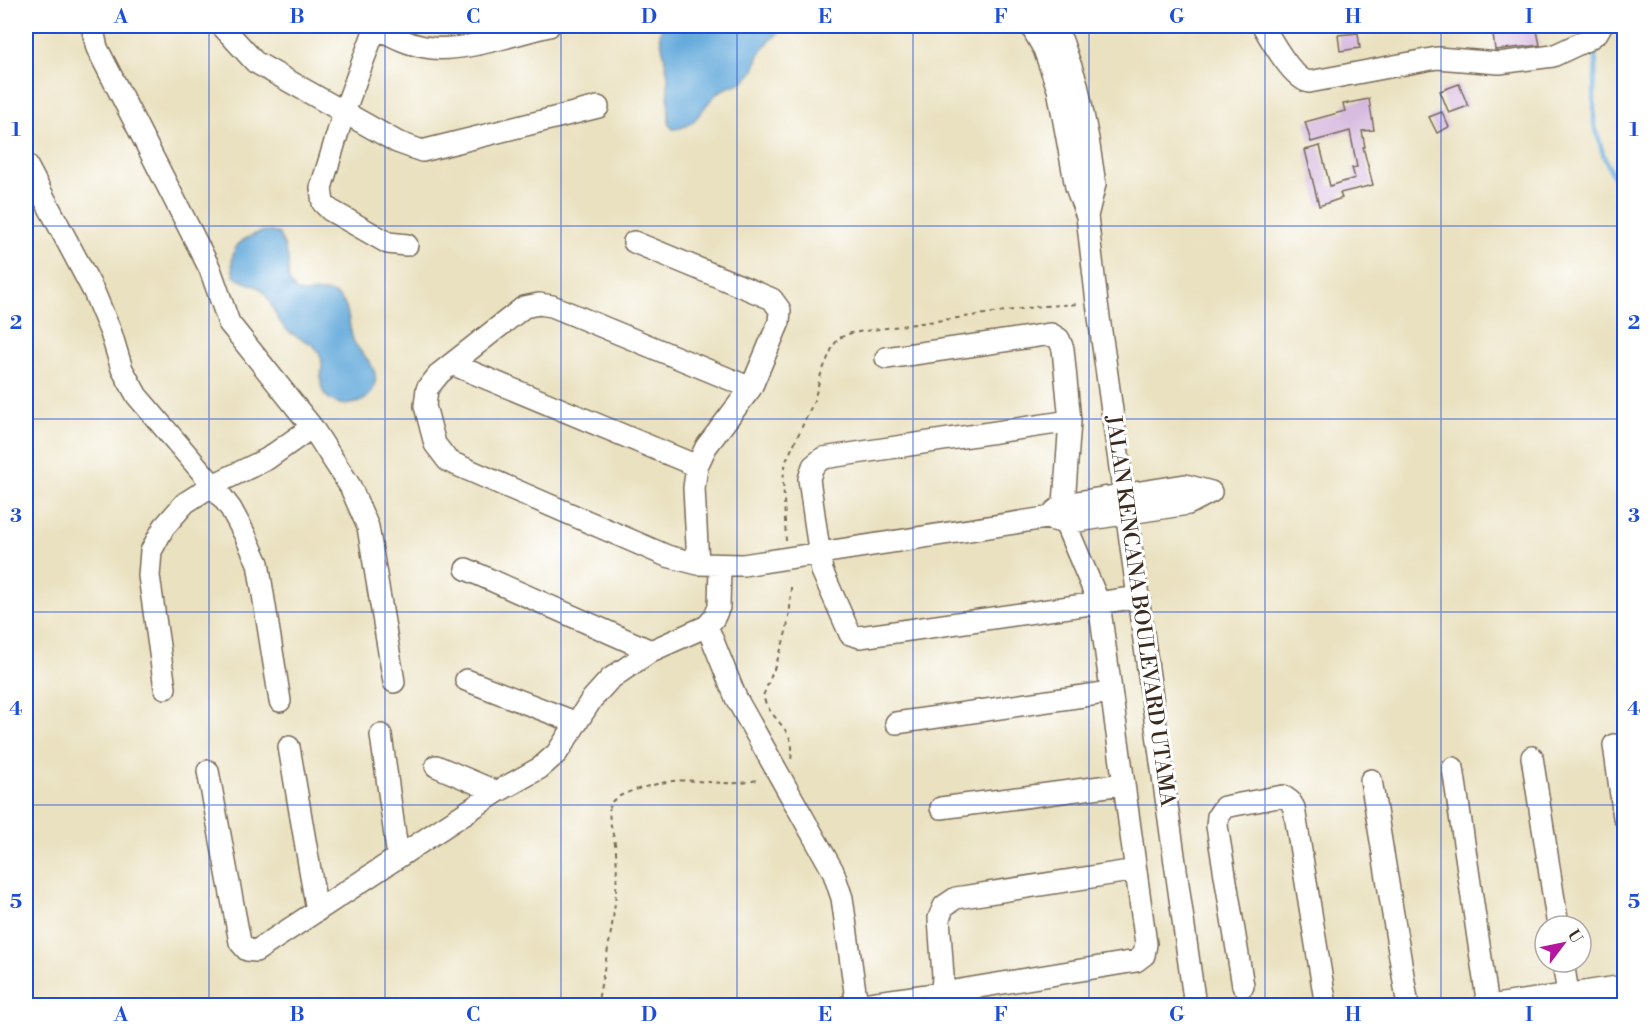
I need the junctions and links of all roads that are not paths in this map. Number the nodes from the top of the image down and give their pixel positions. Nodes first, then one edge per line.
1 (92, 26) edge
2 (222, 26) edge
3 (375, 26) edge
4 (549, 26) edge
5 (1031, 26) edge
6 (1053, 26) edge
7 (1263, 26) edge
8 (1595, 33) edge
9 (598, 107) dead end
10 (344, 112) junction
11 (26, 164) edge
12 (1087, 216) junction
13 (634, 242) dead end
14 (408, 245) dead end
15 (886, 358) dead end
16 (452, 364) junction
17 (751, 388) junction
18 (1070, 420) junction
19 (312, 427) junction
20 (697, 466) junction
21 (213, 485) junction
22 (1125, 504) junction
23 (1059, 515) junction
24 (819, 553) junction
25 (698, 564) junction
26 (720, 566) junction
27 (466, 569) dead end
28 (1139, 597) junction
29 (1099, 603) junction
30 (707, 626) junction
31 (651, 651) junction
32 (466, 680) dead end
33 (394, 682) dead end
34 (165, 688) dead end
35 (1111, 692) junction
36 (279, 701) dead end
37 (577, 723) junction
38 (896, 723) dead end
39 (381, 735) dead end
40 (1614, 745) dead end
41 (289, 747) dead end
42 (1532, 757) dead end
43 (436, 766) dead end
44 (1453, 768) dead end
45 (208, 771) dead end
46 (1371, 780) dead end
47 (1124, 784) junction
48 (497, 792) junction
49 (941, 808) dead end
50 (1624, 817) edge
51 (399, 857) junction
52 (1136, 870) junction
53 (317, 911) junction
54 (1556, 914) edge
55 (1565, 974) edge
56 (1243, 986) dead end
57 (1624, 986) edge
58 (941, 999) edge
59 (1569, 1000) edge
60 (854, 1005) edge
61 (1195, 1005) edge
62 (1326, 1005) edge
63 (1408, 1005) edge
64 (1488, 1005) edge

1 - 19 street
2 - 10 street
3 - 4 street
3 - 10 street
5 - 12 street, JALAN KENCANA BOULEVARD UTAMA
6 - 12 street, JALAN KENCANA BOULEVARD UTAMA
7 - 8 street
9 - 10 street
10 - 14 street
11 - 21 street
12 - 22 street, JALAN KENCANA BOULEVARD UTAMA
13 - 17 street
15 - 18 street
16 - 17 street
16 - 20 street
16 - 25 street
17 - 20 street
18 - 23 street
18 - 24 street
19 - 21 street
19 - 33 street
20 - 25 street
21 - 34 street
21 - 36 street
22 - 23 street
22 - 28 street, JALAN KENCANA BOULEVARD UTAMA
23 - 24 street
23 - 29 street
24 - 26 street
24 - 29 street
25 - 26 street
26 - 30 street
27 - 31 street
28 - 29 street
28 - 61 street, JALAN KENCANA BOULEVARD UTAMA
29 - 35 street
30 - 31 street
30 - 60 street
31 - 37 street
32 - 37 street
35 - 38 street
35 - 47 street
37 - 48 street
39 - 51 street
40 - 50 street
41 - 53 street
42 - 54 street
43 - 48 street
44 - 64 street
45 - 53 street
46 - 63 street
47 - 49 street
47 - 52 street
48 - 51 street
51 - 53 street
52 - 58 street
52 - 58 street
55 - 59 street
56 - 62 street
57 - 59 street
58 - 60 street
59 - 64 street

